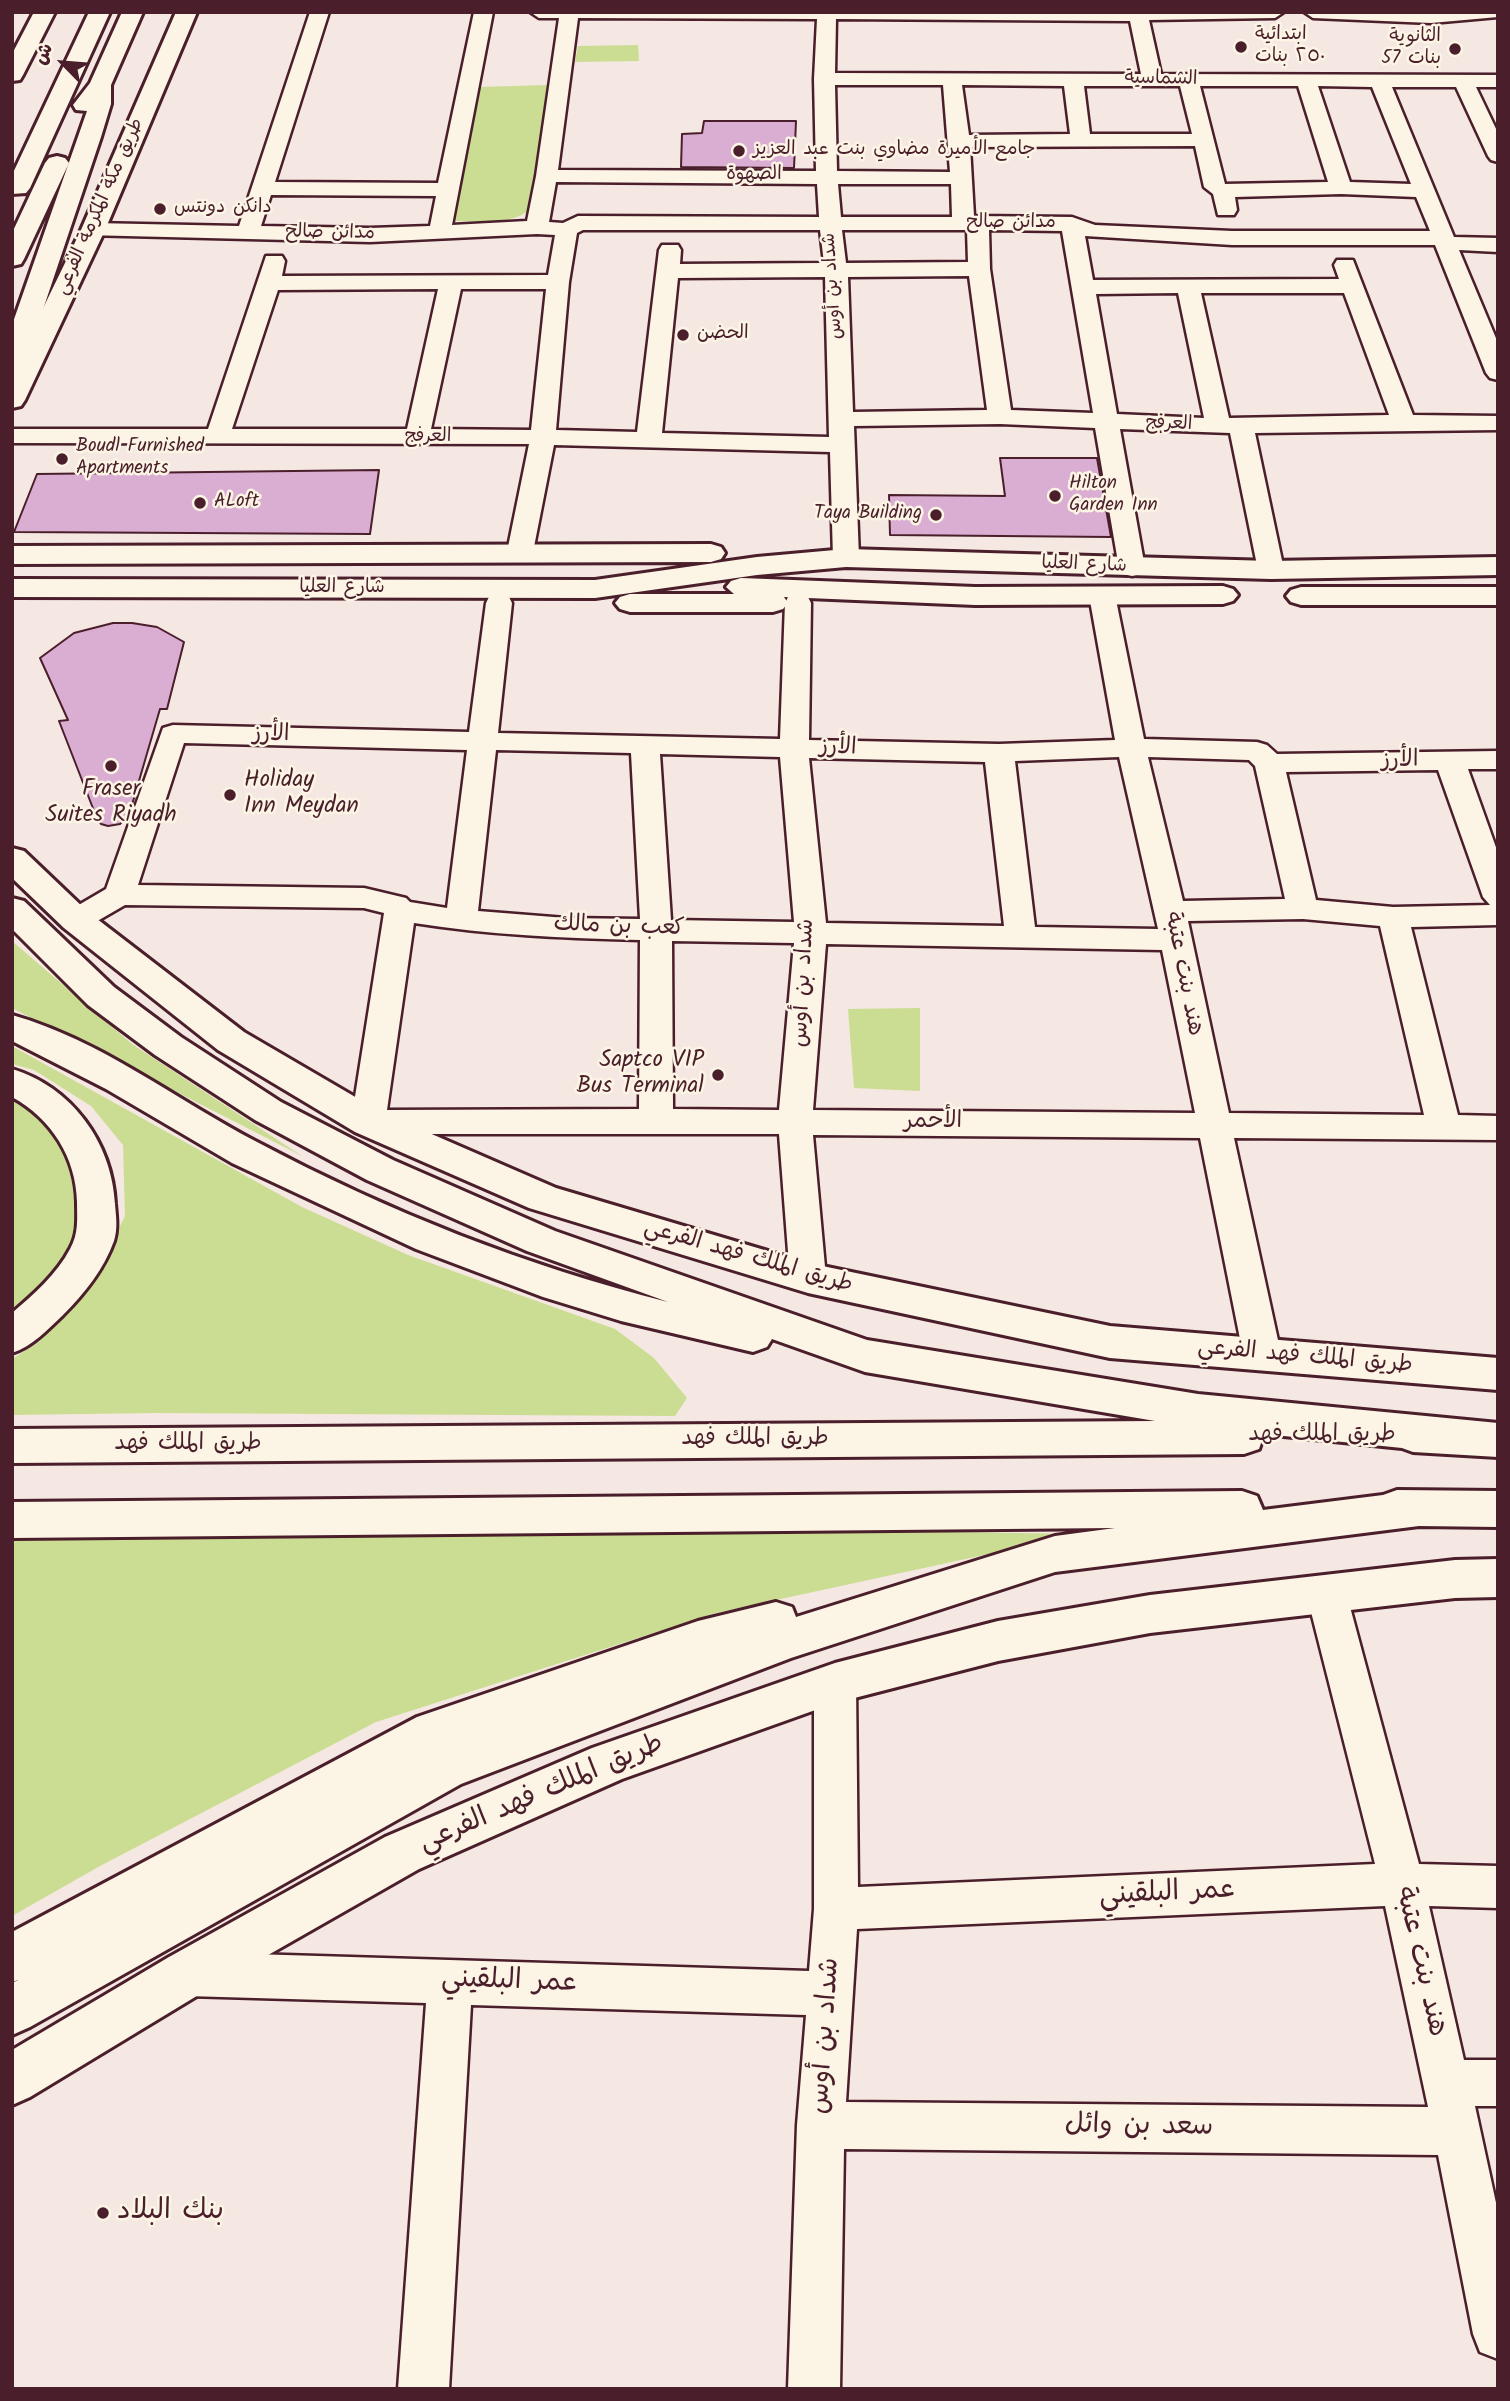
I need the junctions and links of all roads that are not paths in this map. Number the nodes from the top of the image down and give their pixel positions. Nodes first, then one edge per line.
1 (44, 12) edge
2 (90, 12) edge
3 (100, 12) edge
4 (187, 12) edge
5 (320, 12) edge
6 (484, 12) edge
7 (539, 12) edge
8 (1275, 12) edge
9 (1313, 12) edge
10 (1493, 12) edge
11 (569, 13) edge
12 (792, 13) edge
13 (965, 13) edge
14 (827, 14) edge
15 (881, 14) edge
16 (1138, 14) edge
17 (133, 18) edge
18 (80, 54) junction
19 (12, 75) edge
20 (824, 79) junction
21 (1073, 80) junction
22 (1152, 80) junction
23 (1306, 80) junction
24 (952, 81) junction
25 (1189, 81) junction
26 (1380, 81) junction
27 (1463, 81) junction
28 (1498, 81) edge
29 (100, 85) junction
30 (1203, 140) junction
31 (960, 141) junction
32 (1081, 141) junction
33 (12, 153) edge
34 (1498, 156) edge
35 (547, 176) junction
36 (829, 176) junction
37 (960, 178) junction
38 (1422, 185) junction
39 (261, 187) junction
40 (1340, 188) junction
41 (448, 190) junction
42 (1223, 191) junction
43 (12, 200) edge
44 (673, 222) junction
45 (829, 223) junction
46 (978, 223) junction
47 (1072, 224) junction
48 (573, 226) junction
49 (537, 227) junction
50 (93, 230) junction
51 (248, 232) junction
52 (439, 233) junction
53 (279, 234) junction
54 (1232, 238) junction
55 (1335, 238) junction
56 (1445, 241) junction
57 (1498, 245) edge
58 (12, 259) edge
59 (979, 268) junction
60 (836, 269) junction
61 (668, 271) junction
62 (452, 281) junction
63 (558, 282) junction
64 (269, 283) junction
65 (1188, 286) junction
66 (1352, 286) junction
67 (1082, 287) junction
68 (12, 363) edge
69 (1498, 373) edge
70 (12, 400) edge
71 (1000, 417) junction
72 (841, 419) junction
73 (1404, 422) junction
74 (1107, 423) junction
75 (1498, 423) edge
76 (1229, 425) junction
77 (12, 436) edge
78 (543, 437) junction
79 (217, 438) junction
80 (417, 438) junction
81 (649, 439) junction
82 (844, 445) junction
83 (520, 552) junction
84 (12, 555) edge
85 (846, 558) junction
86 (12, 564) edge
87 (1498, 566) edge
88 (1132, 568) junction
89 (1272, 570) junction
90 (671, 578) junction
91 (12, 588) edge
92 (1102, 595) junction
93 (975, 596) junction
94 (1498, 596) edge
95 (499, 603) junction
96 (798, 603) junction
97 (12, 607) edge
98 (484, 740) junction
99 (645, 746) junction
100 (794, 748) junction
101 (1131, 748) junction
102 (999, 753) junction
103 (1498, 760) edge
104 (1450, 761) junction
105 (1269, 763) junction
106 (12, 859) edge
107 (119, 895) junction
108 (1498, 897) edge
109 (12, 909) edge
110 (1303, 909) junction
111 (400, 911) junction
112 (1498, 915) edge
113 (1392, 917) junction
114 (76, 920) junction
115 (461, 920) junction
116 (1172, 925) junction
117 (656, 930) junction
118 (811, 933) junction
119 (1021, 939) junction
120 (12, 1027) edge
121 (12, 1082) edge
122 (656, 1121) junction
123 (368, 1122) junction
124 (795, 1123) junction
125 (1212, 1125) junction
126 (1444, 1128) junction
127 (1498, 1128) edge
128 (808, 1278) junction
129 (12, 1337) edge
130 (1262, 1354) junction
131 (865, 1356) junction
132 (1498, 1374) edge
133 (1438, 1435) junction
134 (1498, 1440) edge
135 (12, 1446) edge
136 (1421, 1508) junction
137 (1498, 1509) edge
138 (12, 1520) edge
139 (1020, 1565) junction
140 (1498, 1578) edge
141 (1326, 1592) junction
142 (835, 1683) junction
143 (1402, 1884) junction
144 (1498, 1887) edge
145 (836, 1909) junction
146 (12, 1958) edge
147 (187, 1974) junction
148 (450, 1981) junction
149 (830, 1994) junction
150 (12, 2010) edge
151 (12, 2079) edge
152 (1446, 2083) junction
153 (1498, 2083) edge
154 (821, 2125) junction
155 (1457, 2131) junction
156 (1498, 2334) edge
157 (424, 2389) edge
158 (814, 2389) edge

1 - 19 main road
2 - 18 main road
3 - 18 main road
4 - 50 main road, طريق مكة المكرمة الفرعي
5 - 39 street
6 - 41 street
7 - 11 street
8 - 16 street
9 - 10 street
11 - 12 street
11 - 35 street
12 - 14 street
13 - 15 street
13 - 16 street
14 - 15 street
14 - 20 street, شداد بن أوس
16 - 22 street
17 - 29 main road
18 - 33 main road
18 - 43 main road
20 - 24 street, الشماسية
20 - 36 street, شداد بن أوس
21 - 22 street, الشماسية
21 - 24 street, الشماسية
21 - 32 street
22 - 25 street, الشماسية
23 - 25 street, الشماسية
23 - 26 street, الشماسية
23 - 40 street
24 - 31 street
25 - 30 street
26 - 27 street, الشماسية
26 - 38 street
27 - 28 street, الشماسية
27 - 34 street
29 - 58 main road
29 - 68 main road
30 - 32 street
30 - 42 street
31 - 32 street
31 - 37 street
35 - 36 street, الصهوة
35 - 49 street
36 - 37 street, الصهوة
36 - 45 street, شداد بن أوس
37 - 46 street
38 - 40 street
38 - 56 street
39 - 41 street
39 - 51 street
40 - 42 street
41 - 52 street
42 - 54 street
44 - 45 street, مدائن صالح
44 - 48 street, مدائن صالح
44 - 61 street
45 - 46 street, مدائن صالح
45 - 60 street, شداد بن أوس
46 - 47 street, مدائن صالح
46 - 59 street
47 - 54 street, مدائن صالح
47 - 67 street
48 - 49 street, مدائن صالح
48 - 63 street
49 - 52 street, مدائن صالح
50 - 51 street, مدائن صالح
50 - 70 main road, طريق مكة المكرمة الفرعي
51 - 53 street, مدائن صالح
52 - 53 street, مدائن صالح
53 - 64 street
54 - 55 street, مدائن صالح
55 - 56 street, مدائن صالح
55 - 66 street
56 - 57 street, مدائن صالح
56 - 69 street
59 - 60 street
59 - 71 street
60 - 61 street
60 - 72 street, شداد بن أوس
61 - 81 street
62 - 63 street
62 - 64 street
62 - 80 street
63 - 78 street
64 - 79 street
65 - 66 street
65 - 67 street
65 - 76 street
66 - 73 street
67 - 74 street
71 - 72 street, العرفج
71 - 74 street, العرفج
72 - 82 street, شداد بن أوس
73 - 75 street, العرفج
73 - 76 street, العرفج
74 - 76 street, العرفج
74 - 88 street
76 - 89 street
77 - 79 street, العرفج
78 - 80 street, العرفج
78 - 81 street, العرفج
78 - 83 street
79 - 80 street, العرفج
81 - 82 street, العرفج
82 - 85 street, شداد بن أوس
83 - 84 main road
83 - 85 main road
85 - 88 main road, شارع العليا
85 - 90 main road, شارع العليا
86 - 90 main road, شارع العليا
87 - 89 main road, شارع العليا
88 - 89 main road, شارع العليا
90 - 91 main road, شارع العليا
90 - 93 main road, شارع العليا
92 - 93 main road, شارع العليا
92 - 94 main road, شارع العليا
92 - 101 street, هند بنت عتبة
93 - 96 main road
95 - 96 main road
95 - 97 main road
95 - 98 street
96 - 100 street, شداد بن أوس
98 - 99 street, الأرز
98 - 107 street, الأرز
98 - 115 street
99 - 100 street, الأرز
99 - 117 street
100 - 102 street, الأرز
100 - 118 street, شداد بن أوس
101 - 102 street, الأرز
101 - 105 street, الأرز
101 - 116 street, هند بنت عتبة
102 - 119 street
103 - 104 street, الأرز
104 - 105 street, الأرز
104 - 108 street
105 - 110 street
106 - 114 main road
107 - 111 street, كعب بن مالك
107 - 114 street
109 - 131 main road
110 - 113 street, كعب بن مالك
110 - 116 street, كعب بن مالك
111 - 115 street, كعب بن مالك
111 - 123 street
112 - 113 street, كعب بن مالك
113 - 126 street
114 - 123 main road, طريق الملك فهد الفرعي
115 - 117 street, كعب بن مالك
116 - 119 street, كعب بن مالك
116 - 125 street, هند بنت عتبة
117 - 118 street, كعب بن مالك
117 - 122 street
118 - 119 street, كعب بن مالك
118 - 124 street, شداد بن أوس
120 - 131 main road
121 - 129 main road
122 - 123 street, الأحمر
122 - 124 street, الأحمر
123 - 128 main road, طريق الملك فهد الفرعي
124 - 125 street, الأحمر
124 - 128 street, شداد بن أوس
125 - 126 street, الأحمر
125 - 130 street, هند بنت عتبة
126 - 127 street, الأحمر
128 - 130 main road, طريق الملك فهد الفرعي
130 - 132 main road, طريق الملك فهد الفرعي
131 - 133 main road
133 - 134 main road, طريق الملك فهد
133 - 135 main road, طريق الملك فهد
136 - 137 main road
136 - 138 main road
136 - 139 main road
139 - 146 main road
139 - 150 main road
140 - 141 main road, طريق الملك فهد الفرعي
141 - 142 main road, طريق الملك فهد الفرعي
141 - 143 street, هند بنت عتبة
142 - 145 street, شداد بن أوس
142 - 147 main road, طريق الملك فهد الفرعي
143 - 144 street, عمر البلقيني
143 - 145 street, عمر البلقيني
143 - 152 street, هند بنت عتبة
145 - 149 street, شداد بن أوس
147 - 148 street, عمر البلقيني
147 - 151 main road
148 - 149 street, عمر البلقيني
148 - 157 street
149 - 154 street, شداد بن أوس
152 - 153 street
152 - 155 street, هند بنت عتبة
154 - 155 street, سعد بن وائل
154 - 158 street, شداد بن أوس
155 - 156 street, هند بنت عتبة

